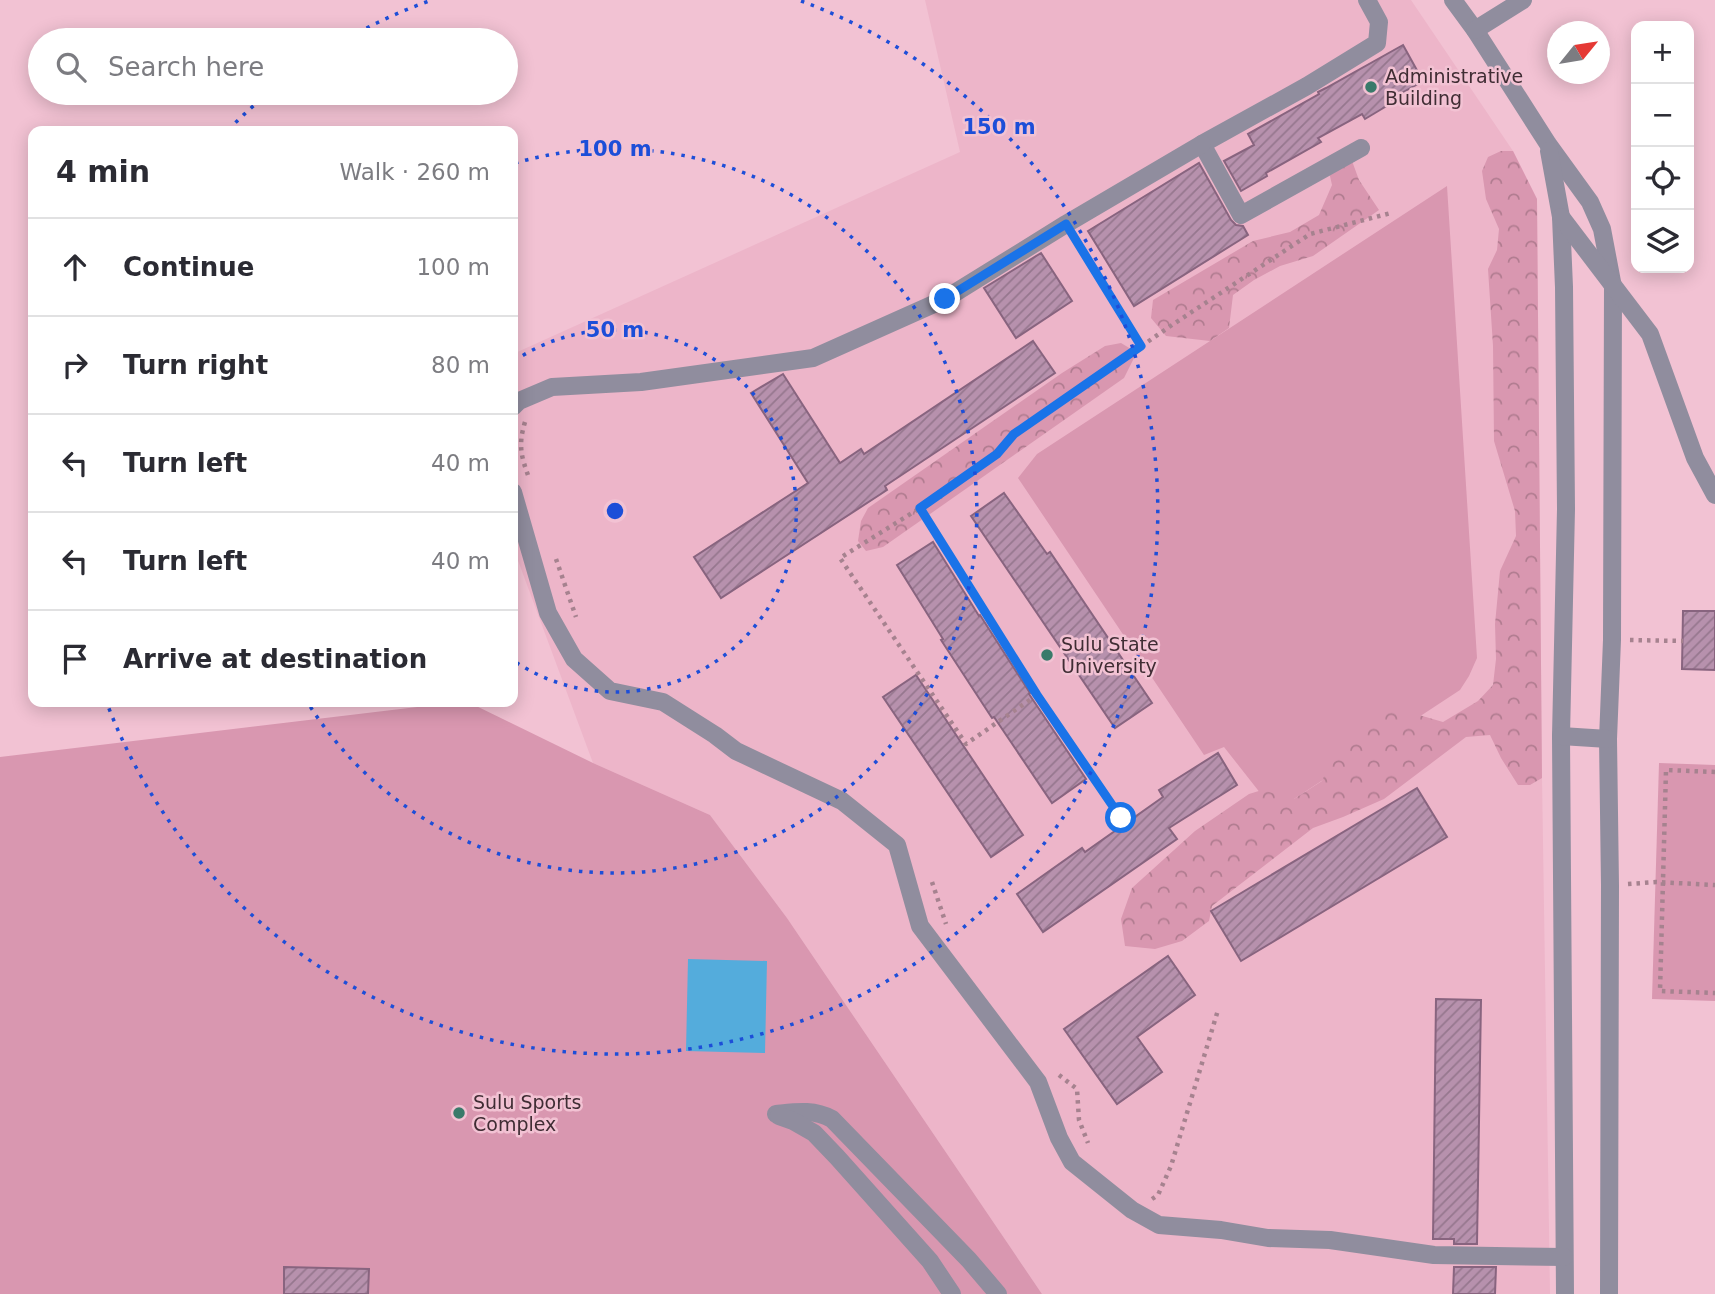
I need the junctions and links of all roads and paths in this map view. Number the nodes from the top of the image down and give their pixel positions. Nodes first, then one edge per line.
1 (1367, 0) edge
2 (1453, 0) edge
3 (1523, 0) edge
4 (1475, 30) junction
5 (1202, 144) junction
6 (1548, 145) junction
7 (1361, 148) dead end
8 (1391, 213) dead end
9 (1561, 217) junction
10 (1066, 224) junction
11 (1613, 287) junction
12 (1141, 346) junction
13 (518, 402) edge
14 (1715, 495) edge
15 (920, 508) junction
16 (518, 509) edge
17 (1612, 640) junction
18 (1683, 641) dead end
19 (1037, 695) junction
20 (1561, 736) junction
21 (1608, 739) junction
22 (1715, 772) edge
23 (1121, 818) dead end
24 (1663, 883) junction
25 (1610, 885) junction
26 (1715, 885) edge
27 (1715, 993) edge
28 (963, 1254) junction
29 (1564, 1256) junction
30 (938, 1273) junction
31 (951, 1294) edge
32 (998, 1294) edge
33 (1565, 1294) edge
34 (1609, 1294) edge

1 - 5 street
2 - 4 street
3 - 4 street
4 - 6 street
5 - 7 street
5 - 10 street
6 - 9 street
6 - 11 street
8 - 12 path
9 - 11 street
9 - 20 street
10 - 12 path
10 - 13 street
11 - 14 street
11 - 17 street
12 - 15 path
15 - 19 path
15 - 19 path
16 - 29 street
17 - 18 path
17 - 21 street
19 - 23 path
20 - 21 street
20 - 29 street
21 - 25 street
22 - 24 path
24 - 25 path
24 - 26 path
24 - 27 path
25 - 34 street
28 - 30 street
28 - 30 street
28 - 32 street
29 - 33 street
30 - 31 street

